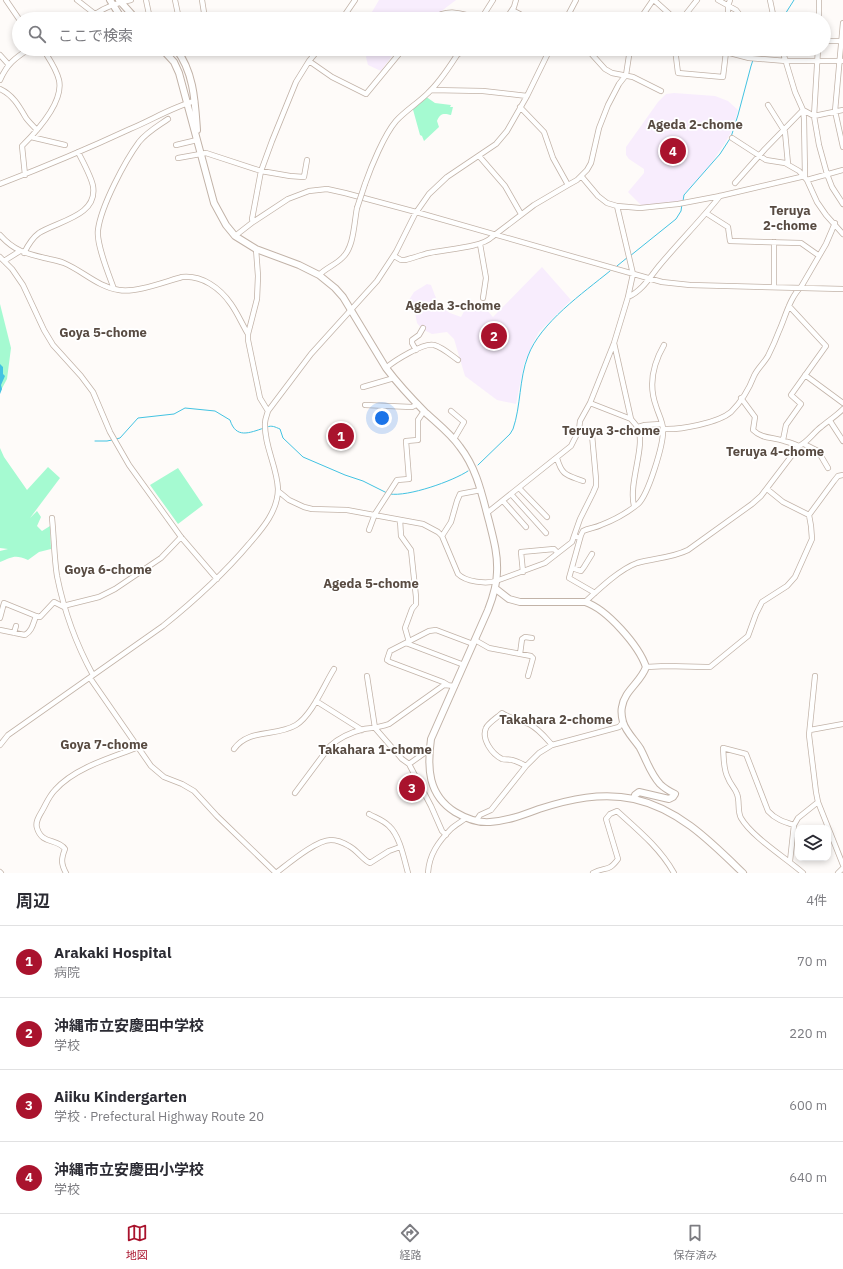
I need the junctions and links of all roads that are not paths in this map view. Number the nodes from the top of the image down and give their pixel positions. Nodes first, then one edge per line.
1 (6, 0) edge
2 (77, 0) edge
3 (131, 0) edge
4 (146, 0) edge
5 (175, 0) edge
6 (202, 0) edge
7 (355, 0) edge
8 (493, 0) edge
9 (516, 0) edge
10 (576, 0) edge
11 (653, 0) edge
12 (697, 0) edge
13 (718, 0) edge
14 (730, 0) edge
15 (770, 0) edge
16 (819, 0) edge
17 (120, 1) edge
18 (111, 2) edge
19 (728, 6) junction
20 (512, 10) joint
21 (14, 12) edge
22 (92, 12) edge
23 (98, 12) edge
24 (117, 12) edge
25 (130, 12) edge
26 (149, 12) edge
27 (178, 12) edge
28 (204, 12) edge
29 (347, 12) edge
30 (485, 12) edge
31 (516, 12) edge
32 (570, 12) edge
33 (645, 12) edge
34 (667, 12) edge
35 (688, 12) edge
36 (728, 12) edge
37 (737, 12) edge
38 (773, 12) edge
39 (819, 12) edge
40 (843, 23) edge
41 (831, 41) edge
42 (842, 41) edge
43 (0, 55) edge
44 (18, 56) edge
45 (47, 56) edge
46 (168, 56) edge
47 (180, 56) edge
48 (313, 56) edge
49 (397, 56) edge
50 (457, 56) edge
51 (547, 56) edge
52 (593, 56) edge
53 (629, 56) edge
54 (674, 56) edge
55 (724, 56) edge
56 (743, 56) edge
57 (784, 56) edge
58 (818, 56) edge
59 (309, 61) junction
60 (786, 61) junction
61 (818, 61) junction
62 (841, 61) edge
63 (9, 65) junction
64 (626, 75) junction
65 (0, 80) edge
66 (0, 89) edge
67 (431, 90) junction
68 (661, 91) dead end
69 (527, 96) junction
70 (195, 101) junction
71 (188, 103) junction
72 (768, 105) dead end
73 (520, 108) junction
74 (803, 110) junction
75 (843, 110) edge
76 (835, 111) junction
77 (814, 116) junction
78 (168, 119) dead end
79 (784, 129) junction
80 (37, 130) junction
81 (31, 137) junction
82 (732, 138) dead end
83 (197, 140) junction
84 (176, 144) dead end
85 (65, 145) dead end
86 (843, 147) edge
87 (78, 152) junction
88 (201, 154) junction
89 (479, 156) junction
90 (759, 156) junction
91 (178, 158) dead end
92 (307, 160) dead end
93 (788, 164) junction
94 (843, 170) edge
95 (261, 171) junction
96 (827, 174) junction
97 (25, 175) junction
98 (582, 177) junction
99 (806, 178) junction
100 (735, 183) dead end
101 (0, 184) edge
102 (568, 185) junction
103 (720, 196) junction
104 (843, 204) edge
105 (617, 206) junction
106 (416, 212) junction
107 (706, 213) junction
108 (521, 214) junction
109 (253, 222) junction
110 (835, 223) junction
111 (495, 234) junction
112 (843, 234) edge
113 (0, 235) edge
114 (235, 236) junction
115 (774, 242) junction
116 (480, 244) junction
117 (256, 249) junction
118 (22, 252) junction
119 (818, 255) junction
120 (394, 256) junction
121 (0, 257) edge
122 (4, 261) junction
123 (632, 274) junction
124 (319, 275) junction
125 (650, 278) junction
126 (774, 286) junction
127 (801, 287) junction
128 (114, 289) junction
129 (843, 289) edge
130 (628, 297) junction
131 (483, 298) dead end
132 (789, 306) junction
133 (351, 310) junction
134 (423, 328) dead end
135 (248, 334) junction
136 (614, 343) junction
137 (664, 345) dead end
138 (416, 350) junction
139 (458, 360) dead end
140 (386, 368) junction
141 (805, 375) junction
142 (394, 378) junction
143 (363, 387) dead end
144 (741, 398) junction
145 (590, 403) junction
146 (843, 403) edge
147 (418, 404) junction
148 (365, 405) dead end
149 (843, 409) edge
150 (424, 410) junction
151 (451, 411) dead end
152 (268, 412) junction
153 (631, 419) junction
154 (830, 421) junction
155 (638, 427) junction
156 (662, 427) junction
157 (579, 430) junction
158 (454, 440) junction
159 (783, 440) junction
160 (843, 441) edge
161 (802, 445) junction
162 (557, 458) junction
163 (828, 468) dead end
164 (843, 475) edge
165 (583, 481) dead end
166 (519, 488) junction
167 (767, 489) junction
168 (481, 490) junction
169 (278, 491) junction
170 (511, 494) junction
171 (503, 501) junction
172 (634, 506) junction
173 (487, 513) junction
174 (375, 514) junction
175 (809, 515) junction
176 (548, 517) dead end
177 (52, 518) dead end
178 (400, 520) junction
179 (526, 526) dead end
180 (370, 530) dead end
181 (546, 533) dead end
182 (442, 536) junction
183 (574, 536) junction
184 (180, 537) junction
185 (580, 539) junction
186 (558, 553) junction
187 (592, 554) dead end
188 (572, 568) junction
189 (523, 572) junction
190 (217, 579) junction
191 (496, 582) junction
192 (496, 589) junction
193 (595, 592) junction
194 (585, 602) junction
195 (64, 607) junction
196 (36, 616) junction
197 (0, 618) edge
198 (16, 626) dead end
199 (0, 630) edge
200 (14, 633) junction
201 (532, 638) dead end
202 (407, 642) junction
203 (474, 642) junction
204 (520, 654) junction
205 (464, 665) junction
206 (646, 667) junction
207 (334, 669) dead end
208 (367, 676) dead end
209 (528, 676) dead end
210 (815, 676) dead end
211 (92, 677) junction
212 (451, 686) junction
213 (316, 701) junction
214 (623, 722) junction
215 (843, 724) edge
216 (375, 728) junction
217 (362, 730) junction
218 (810, 730) junction
219 (0, 745) edge
220 (552, 745) junction
221 (139, 748) junction
222 (234, 749) dead end
223 (430, 749) junction
224 (409, 764) junction
225 (526, 766) junction
226 (295, 793) dead end
227 (634, 799) junction
228 (818, 802) junction
229 (369, 814) dead end
230 (466, 818) junction
231 (476, 821) junction
232 (794, 825) junction
233 (446, 835) junction
234 (400, 847) junction
235 (790, 862) junction
236 (843, 866) edge
237 (66, 873) edge
238 (276, 873) edge
239 (408, 873) edge
240 (428, 873) edge
241 (593, 873) edge
242 (674, 873) edge
243 (743, 873) edge
244 (803, 873) edge
245 (838, 873) edge

1 - 21 street
2 - 22 street
3 - 17 street
4 - 26 street
5 - 27 street
6 - 28 street
7 - 29 street
8 - 30 street
9 - 20 street
10 - 32 street
11 - 33 street
11 - 34 street
12 - 35 street
13 - 19 street
14 - 19 street
15 - 38 street
16 - 39 street
17 - 18 street
17 - 25 main road
18 - 23 street
18 - 24 main road
19 - 36 street
19 - 37 street
20 - 31 street
40 - 42 street
41 - 42 street
42 - 62 street
43 - 63 street
44 - 63 street
45 - 80 street
46 - 71 main road
47 - 70 main road
48 - 59 street
49 - 59 street
50 - 67 street
51 - 69 street
52 - 64 street
53 - 64 street
54 - 55 street
56 - 60 street
57 - 60 street
58 - 61 street
59 - 95 street
60 - 61 street
60 - 74 street
61 - 62 street
61 - 77 street
62 - 76 street
63 - 65 street
64 - 68 street
64 - 98 street
66 - 80 street
67 - 69 street
67 - 124 street, bridge
69 - 73 street
70 - 71 street
70 - 83 main road
71 - 83 main road
71 - 87 street
72 - 79 street
73 - 89 street
73 - 102 street
74 - 77 street
74 - 79 street
74 - 99 street
75 - 76 street
76 - 77 street
76 - 86 street
77 - 96 street
78 - 128 street
79 - 90 street
79 - 93 street
80 - 81 street
81 - 85 street
81 - 97 street
82 - 90 street
83 - 84 street
83 - 88 main road
87 - 97 street
87 - 118 street
88 - 91 street
88 - 95 street
88 - 114 main road
89 - 106 street
89 - 108 street
90 - 93 street
90 - 100 street
92 - 95 street
93 - 99 street
94 - 96 street
95 - 109 street
96 - 99 street
96 - 104 street
97 - 101 street
98 - 102 street
98 - 105 street
99 - 103 street
99 - 110 street
102 - 108 street
103 - 105 street
103 - 107 street
105 - 123 street
106 - 109 street
106 - 111 street
106 - 120 street
107 - 115 street
107 - 125 street
108 - 111 street
109 - 114 street
110 - 112 street
110 - 119 street
111 - 116 street
111 - 123 street
113 - 118 street
114 - 117 main road
115 - 119 street
115 - 126 street
116 - 120 street
116 - 131 street
117 - 124 main road
117 - 135 street
118 - 122 street
118 - 128 street
119 - 127 street
120 - 133 street
121 - 122 street
122 - 184 street
123 - 125 street
123 - 130 street
124 - 133 main road
125 - 126 street
125 - 130 street
126 - 127 street
127 - 129 street
127 - 132 street
128 - 135 street
130 - 136 street
132 - 141 street
132 - 144 street
133 - 140 main road
133 - 152 street
134 - 138 street
135 - 152 street
136 - 145 street
136 - 153 street
137 - 156 street
138 - 139 street
138 - 140 street
140 - 142 main road
141 - 146 street
141 - 159 street
142 - 143 street
142 - 147 main road
144 - 156 street
144 - 159 street
145 - 153 street
145 - 157 street
147 - 148 street
147 - 150 main road
149 - 154 street
150 - 158 main road
150 - 174 street
151 - 158 street
152 - 169 street
153 - 155 street
154 - 160 street
154 - 161 street
155 - 156 street
155 - 172 street
156 - 172 street
157 - 162 street
157 - 183 street
158 - 168 main road
159 - 161 street
161 - 163 street
161 - 167 street
162 - 165 street
162 - 166 street
164 - 175 street
166 - 170 street
166 - 176 street
167 - 175 street
167 - 193 street
168 - 173 main road
168 - 182 street
169 - 174 street
169 - 190 street
170 - 171 street
170 - 181 street
171 - 173 street
171 - 179 street
172 - 185 street
173 - 191 main road
174 - 178 street
174 - 180 street
175 - 206 street
177 - 195 street
178 - 182 street
178 - 202 street
182 - 191 street
183 - 185 street
183 - 186 street
184 - 190 street
184 - 195 street
185 - 188 street
186 - 189 street
186 - 189 street
187 - 188 street
188 - 193 street
189 - 191 street
190 - 211 street
191 - 192 main road
192 - 194 main road
192 - 203 main road
193 - 194 street
194 - 206 main road
195 - 196 street
195 - 211 street
196 - 197 street
196 - 200 street
198 - 200 street
199 - 200 street
201 - 204 street
202 - 203 street
202 - 205 street
202 - 212 street
203 - 204 street
203 - 205 main road
204 - 209 street
205 - 212 main road
206 - 214 main road
207 - 213 street
208 - 216 street
210 - 218 street
211 - 219 street
211 - 221 street
212 - 216 street
212 - 223 main road
213 - 217 street
213 - 222 street
214 - 220 street
214 - 227 main road
215 - 218 street
216 - 217 street
216 - 224 street
217 - 226 street
218 - 228 street
220 - 225 street
220 - 225 street
221 - 237 street
221 - 238 street
223 - 224 street
223 - 230 main road
224 - 233 street
225 - 231 street
227 - 231 main road
227 - 243 main road
228 - 232 street
228 - 236 street
229 - 234 street
230 - 231 main road
230 - 233 street
232 - 235 street
232 - 235 street
233 - 240 street
234 - 238 street
234 - 239 street
235 - 244 street
236 - 245 street
241 - 242 street

